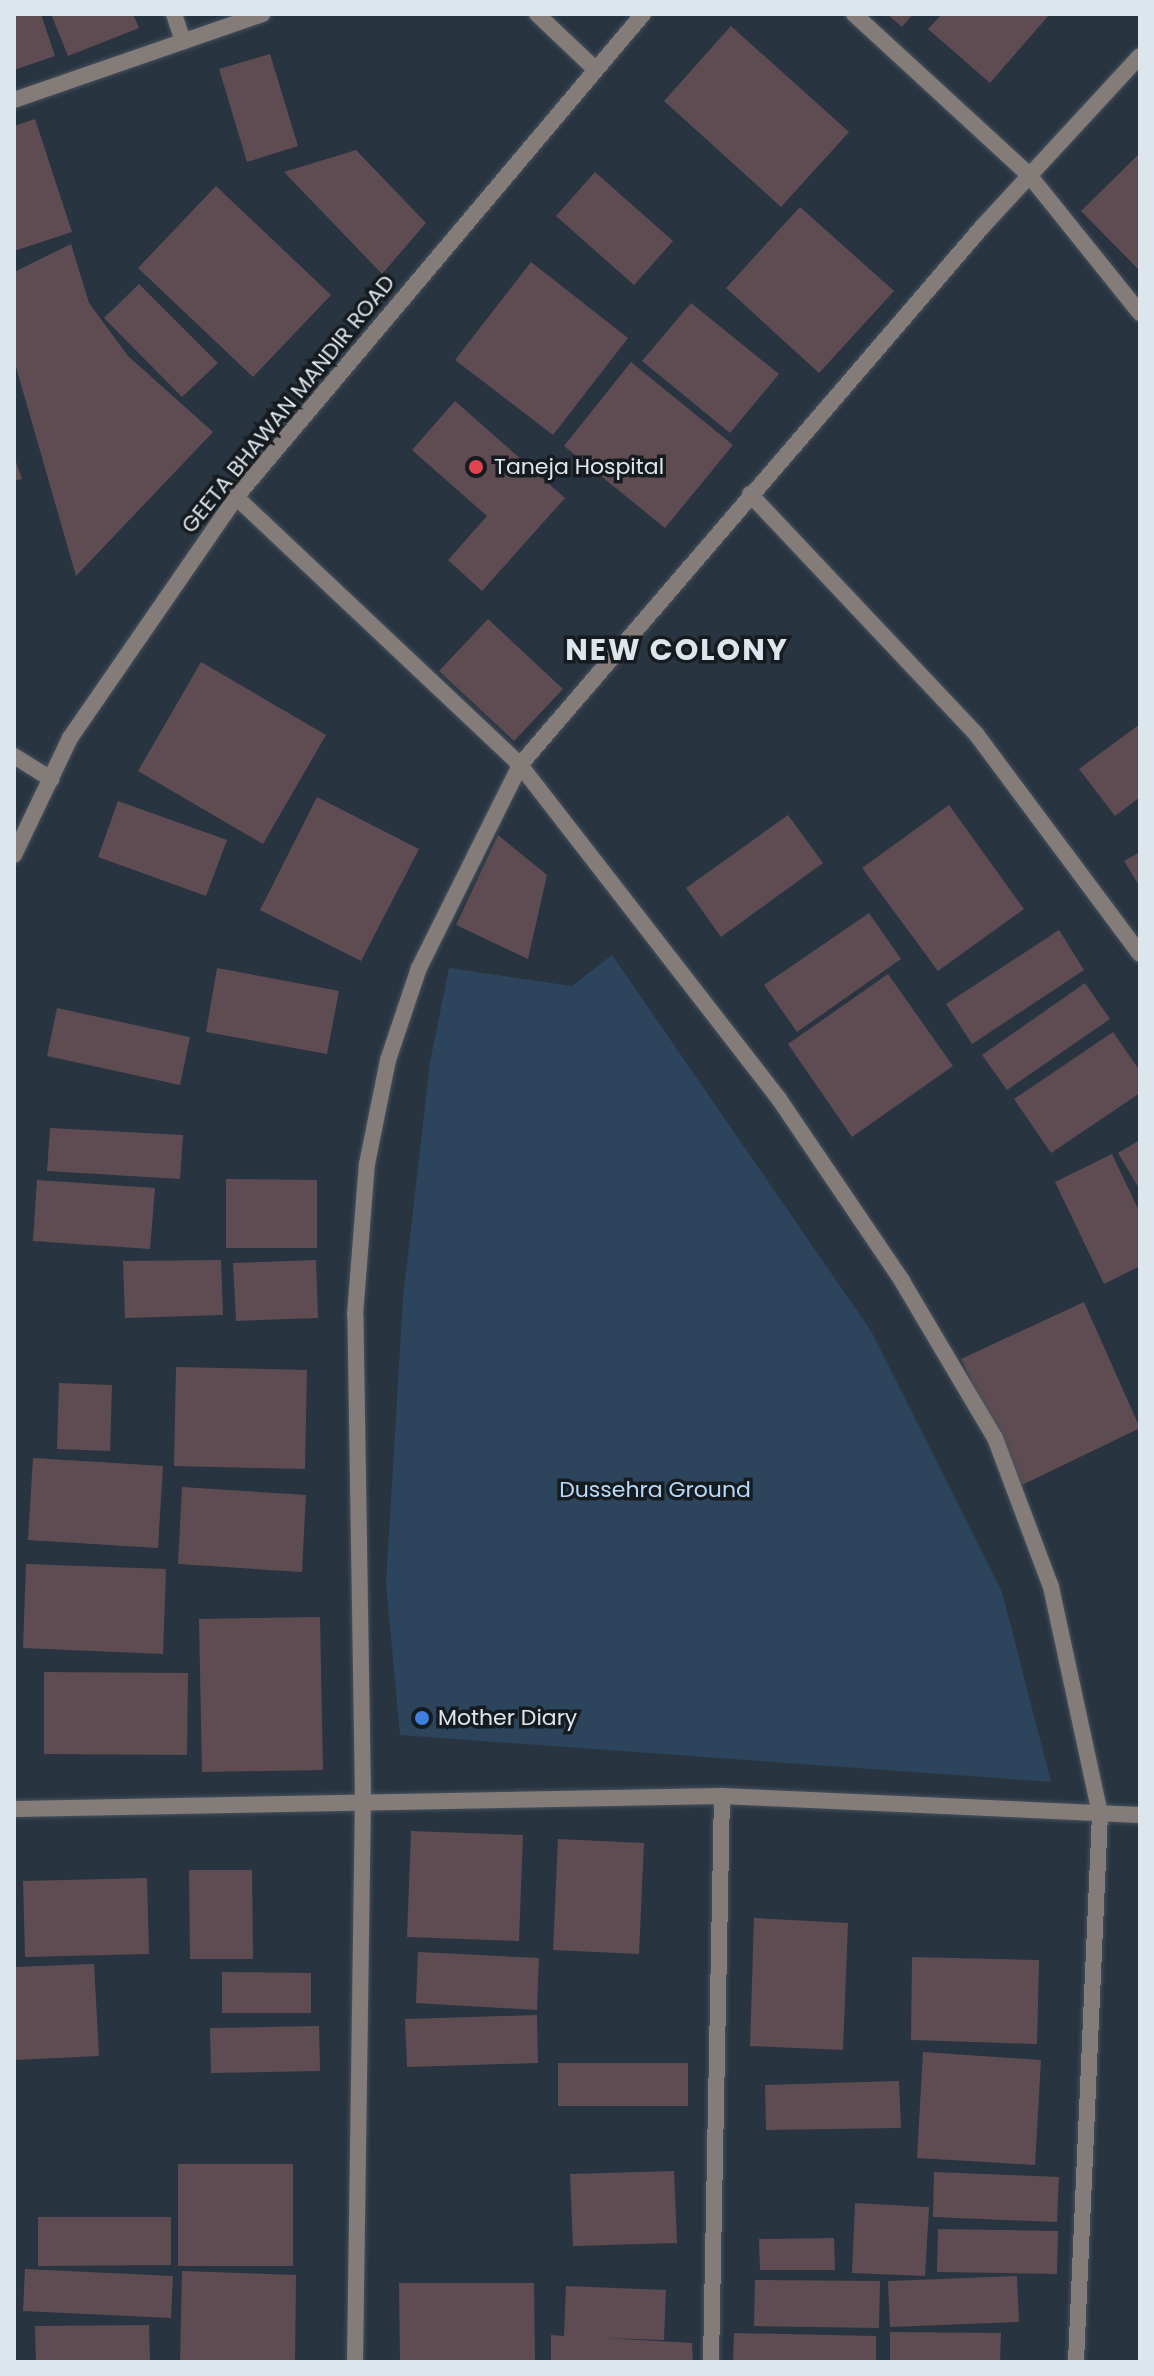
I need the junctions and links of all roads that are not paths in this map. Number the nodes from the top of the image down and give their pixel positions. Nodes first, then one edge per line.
1 (174, 14) edge
2 (263, 14) edge
3 (537, 14) edge
4 (643, 14) edge
5 (854, 14) edge
6 (183, 42) junction
7 (1140, 56) edge
8 (594, 68) junction
9 (14, 100) edge
10 (1029, 175) junction
11 (1140, 313) edge
12 (750, 494) junction
13 (236, 497) junction
14 (14, 756) edge
15 (520, 765) junction
16 (51, 779) junction
17 (14, 855) edge
18 (1140, 954) edge
19 (722, 1796) junction
20 (363, 1798) junction
21 (14, 1809) edge
22 (1100, 1814) junction
23 (1140, 1815) edge
24 (355, 2362) edge
25 (711, 2362) edge
26 (1076, 2362) edge

1 - 6 street
2 - 6 street
3 - 8 street
4 - 8 street, GEETA BHAWAN MANDIR ROAD
5 - 10 street
6 - 9 street
7 - 10 street
8 - 13 street, GEETA BHAWAN MANDIR ROAD
10 - 11 street
10 - 12 street
12 - 15 street
12 - 18 street
13 - 15 street
13 - 16 street, GEETA BHAWAN MANDIR ROAD
14 - 16 street
15 - 20 street
15 - 22 street
16 - 17 street, GEETA BHAWAN MANDIR ROAD
19 - 20 street
19 - 22 street
19 - 25 street
20 - 21 street
20 - 24 street
22 - 23 street
22 - 26 street

